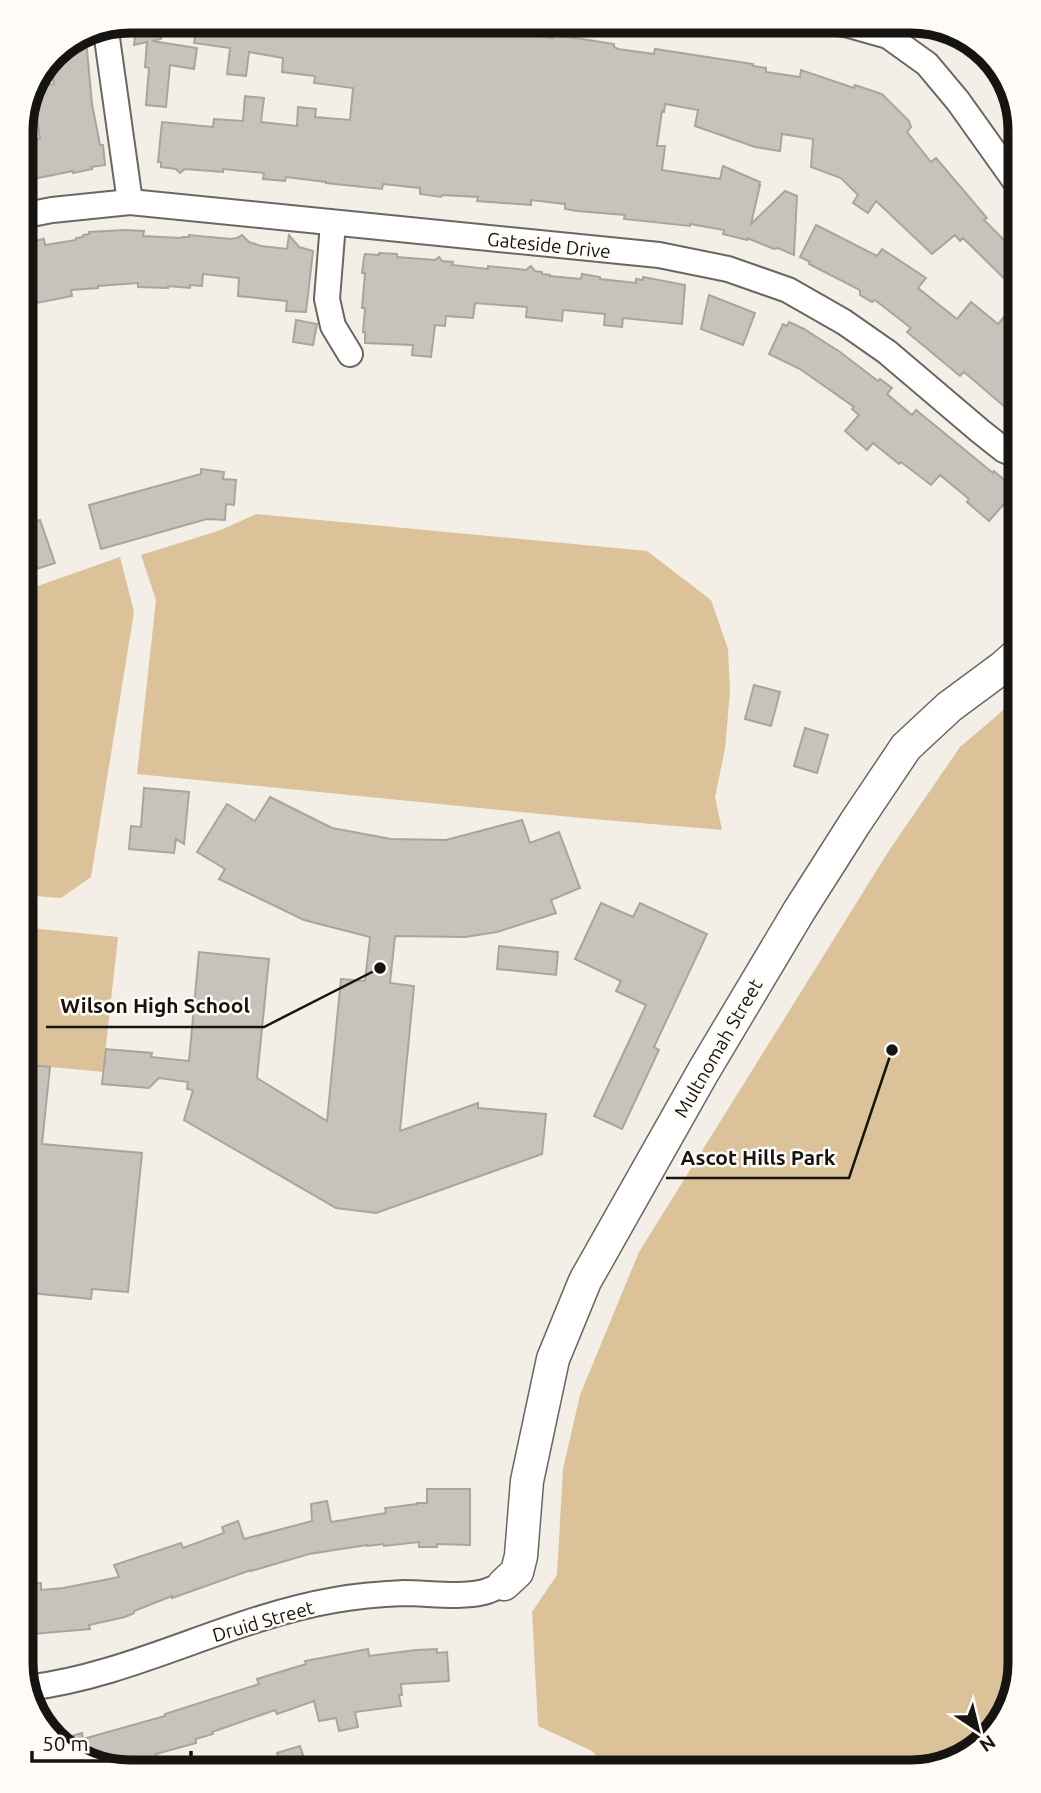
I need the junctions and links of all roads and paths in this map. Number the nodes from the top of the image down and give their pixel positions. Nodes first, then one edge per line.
1 (893, 33) edge
2 (107, 37) edge
3 (1008, 173) edge
4 (130, 202) junction
5 (33, 214) edge
6 (333, 223) junction
7 (349, 354) dead end
8 (1008, 452) edge
9 (1008, 663) edge
10 (504, 1584) joint
11 (37, 1687) edge

1 - 3 street
2 - 4 street
4 - 5 street, Gateside Drive
4 - 6 street, Gateside Drive
6 - 7 street
6 - 8 street, Gateside Drive
9 - 10 street, Multnomah Street
10 - 11 street, Druid Street

